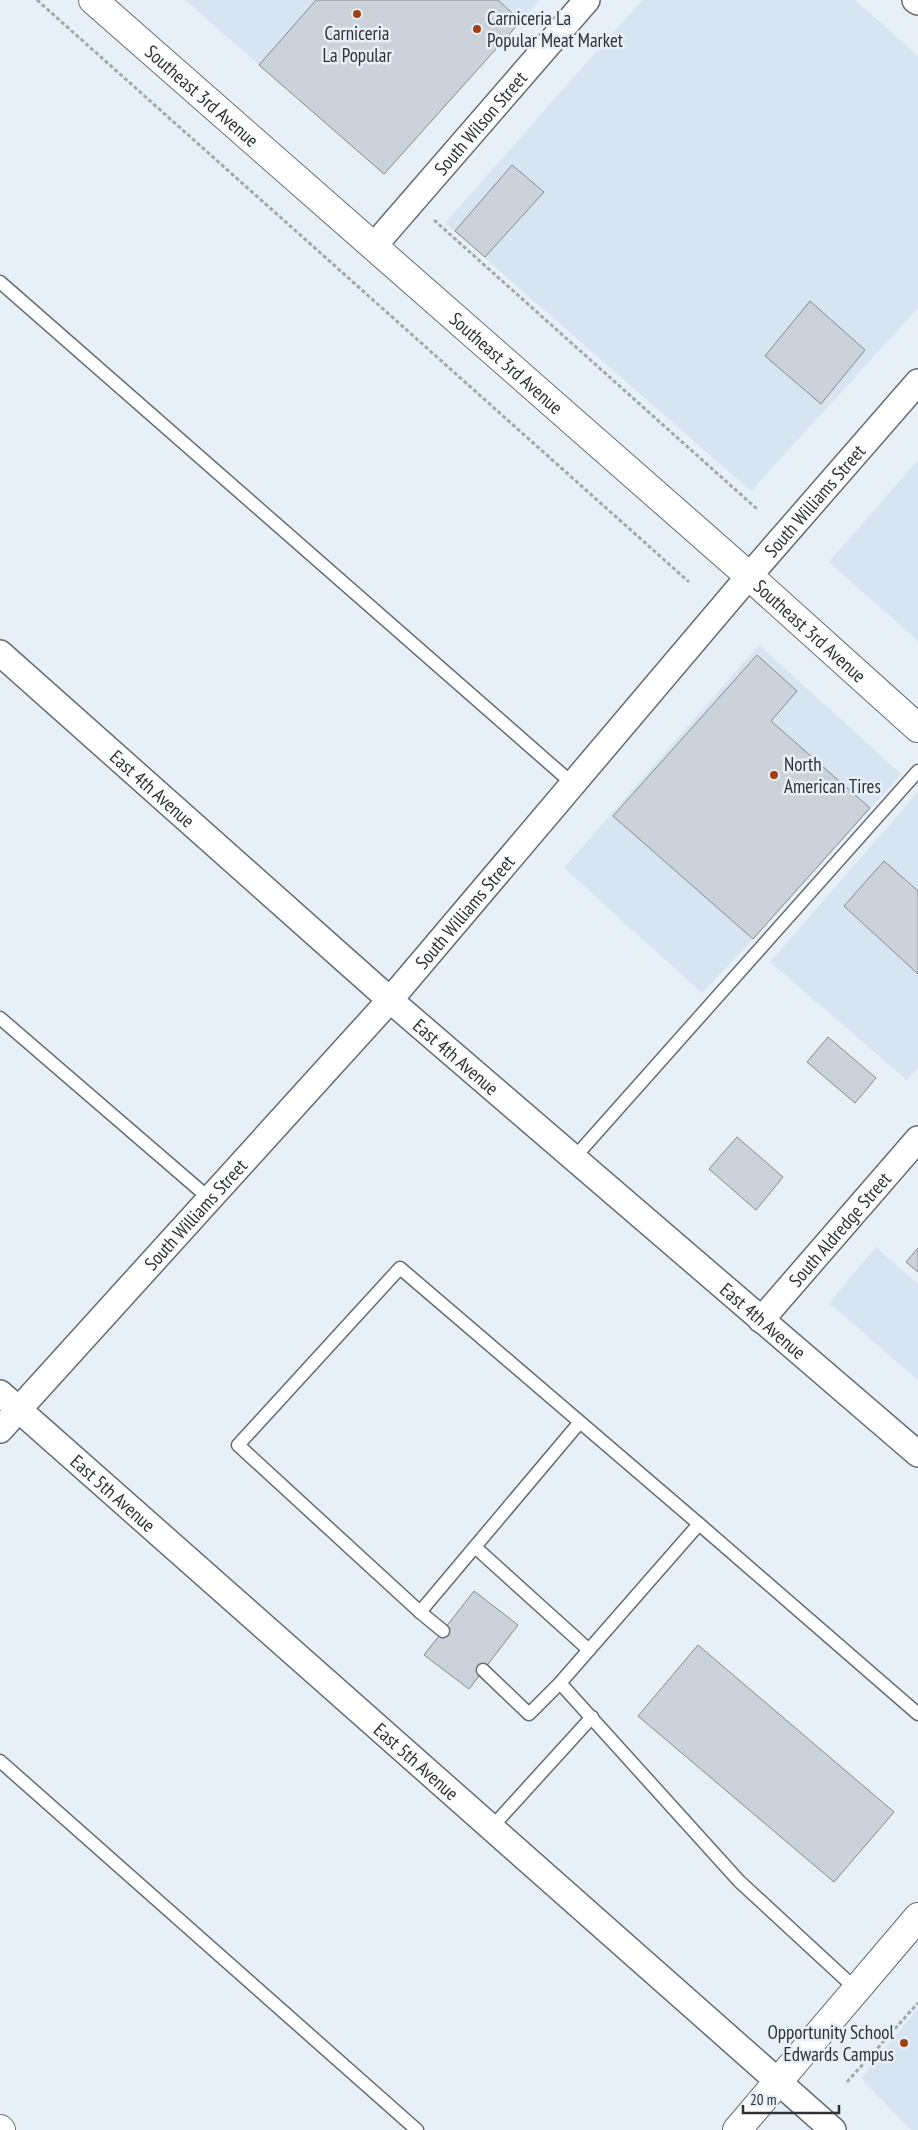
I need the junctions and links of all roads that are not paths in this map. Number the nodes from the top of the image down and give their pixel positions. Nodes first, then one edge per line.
1 (93, 0) edge
2 (587, 0) edge
3 (374, 247) junction
4 (0, 282) edge
5 (918, 382) edge
6 (748, 576) junction
7 (0, 654) edge
8 (918, 728) edge
9 (918, 771) edge
10 (573, 784) junction
11 (390, 1000) junction
12 (0, 1018) edge
13 (918, 1140) edge
14 (574, 1158) junction
15 (210, 1199) junction
16 (761, 1320) junction
17 (0, 1393) edge
18 (18, 1410) junction
19 (580, 1422) junction
20 (0, 1430) edge
21 (918, 1454) edge
22 (699, 1524) junction
23 (475, 1546) junction
24 (420, 1612) junction
25 (443, 1631) dead end
26 (588, 1650) junction
27 (483, 1670) dead end
28 (560, 1683) junction
29 (918, 1714) edge
30 (592, 1717) junction
31 (0, 1761) edge
32 (491, 1828) junction
33 (918, 1917) edge
34 (857, 1990) junction
35 (779, 2082) junction
36 (417, 2130) edge
37 (737, 2130) edge
38 (833, 2130) edge

1 - 3 main road, Southeast 3rd Avenue
2 - 3 street, South Wilson Street
3 - 6 main road, Southeast 3rd Avenue
4 - 10 lane
5 - 6 street, South Williams Street
6 - 8 main road, Southeast 3rd Avenue
6 - 10 street, South Williams Street
7 - 11 street, East 4th Avenue
9 - 14 lane
10 - 11 street, South Williams Street
11 - 14 street, East 4th Avenue
11 - 15 street, South Williams Street
12 - 15 lane
13 - 16 street, South Aldredge Street
14 - 16 street, East 4th Avenue
15 - 18 street, South Williams Street
16 - 21 street, East 4th Avenue
17 - 18 street, East 5th Avenue
18 - 20 street, South Williams Street
18 - 32 street, East 5th Avenue
19 - 22 lane
19 - 23 lane
19 - 24 lane
22 - 26 lane
22 - 29 lane
23 - 24 lane
23 - 26 lane
24 - 25 lane
26 - 28 lane
27 - 28 lane
28 - 30 lane
30 - 32 lane
30 - 34 lane
31 - 36 lane
32 - 35 street, East 5th Avenue
33 - 34 main road
34 - 35 main road
35 - 37 main road
35 - 38 street, East 5th Avenue

